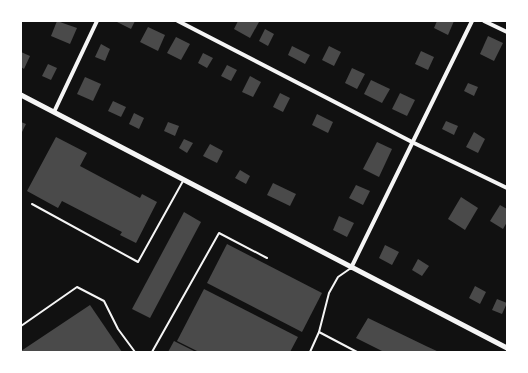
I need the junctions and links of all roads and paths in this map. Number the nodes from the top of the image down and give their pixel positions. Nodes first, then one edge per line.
1 (97, 21) edge
2 (178, 21) edge
3 (472, 21) edge
4 (484, 21) edge
5 (507, 32) edge
6 (21, 95) edge
7 (54, 112) junction
8 (414, 143) junction
9 (184, 180) junction
10 (507, 188) edge
11 (32, 204) dead end
12 (267, 258) dead end
13 (351, 268) junction
14 (21, 326) edge
15 (319, 332) junction
16 (507, 348) edge
17 (135, 352) edge
18 (152, 352) edge
19 (310, 352) edge
20 (356, 352) edge

1 - 7 street
2 - 8 street
3 - 8 street
4 - 5 street
6 - 7 street
7 - 9 street
8 - 10 street
8 - 13 street
9 - 11 lane
9 - 13 street
12 - 18 lane
13 - 15 lane
13 - 16 street
14 - 17 lane
15 - 19 lane
15 - 20 lane

